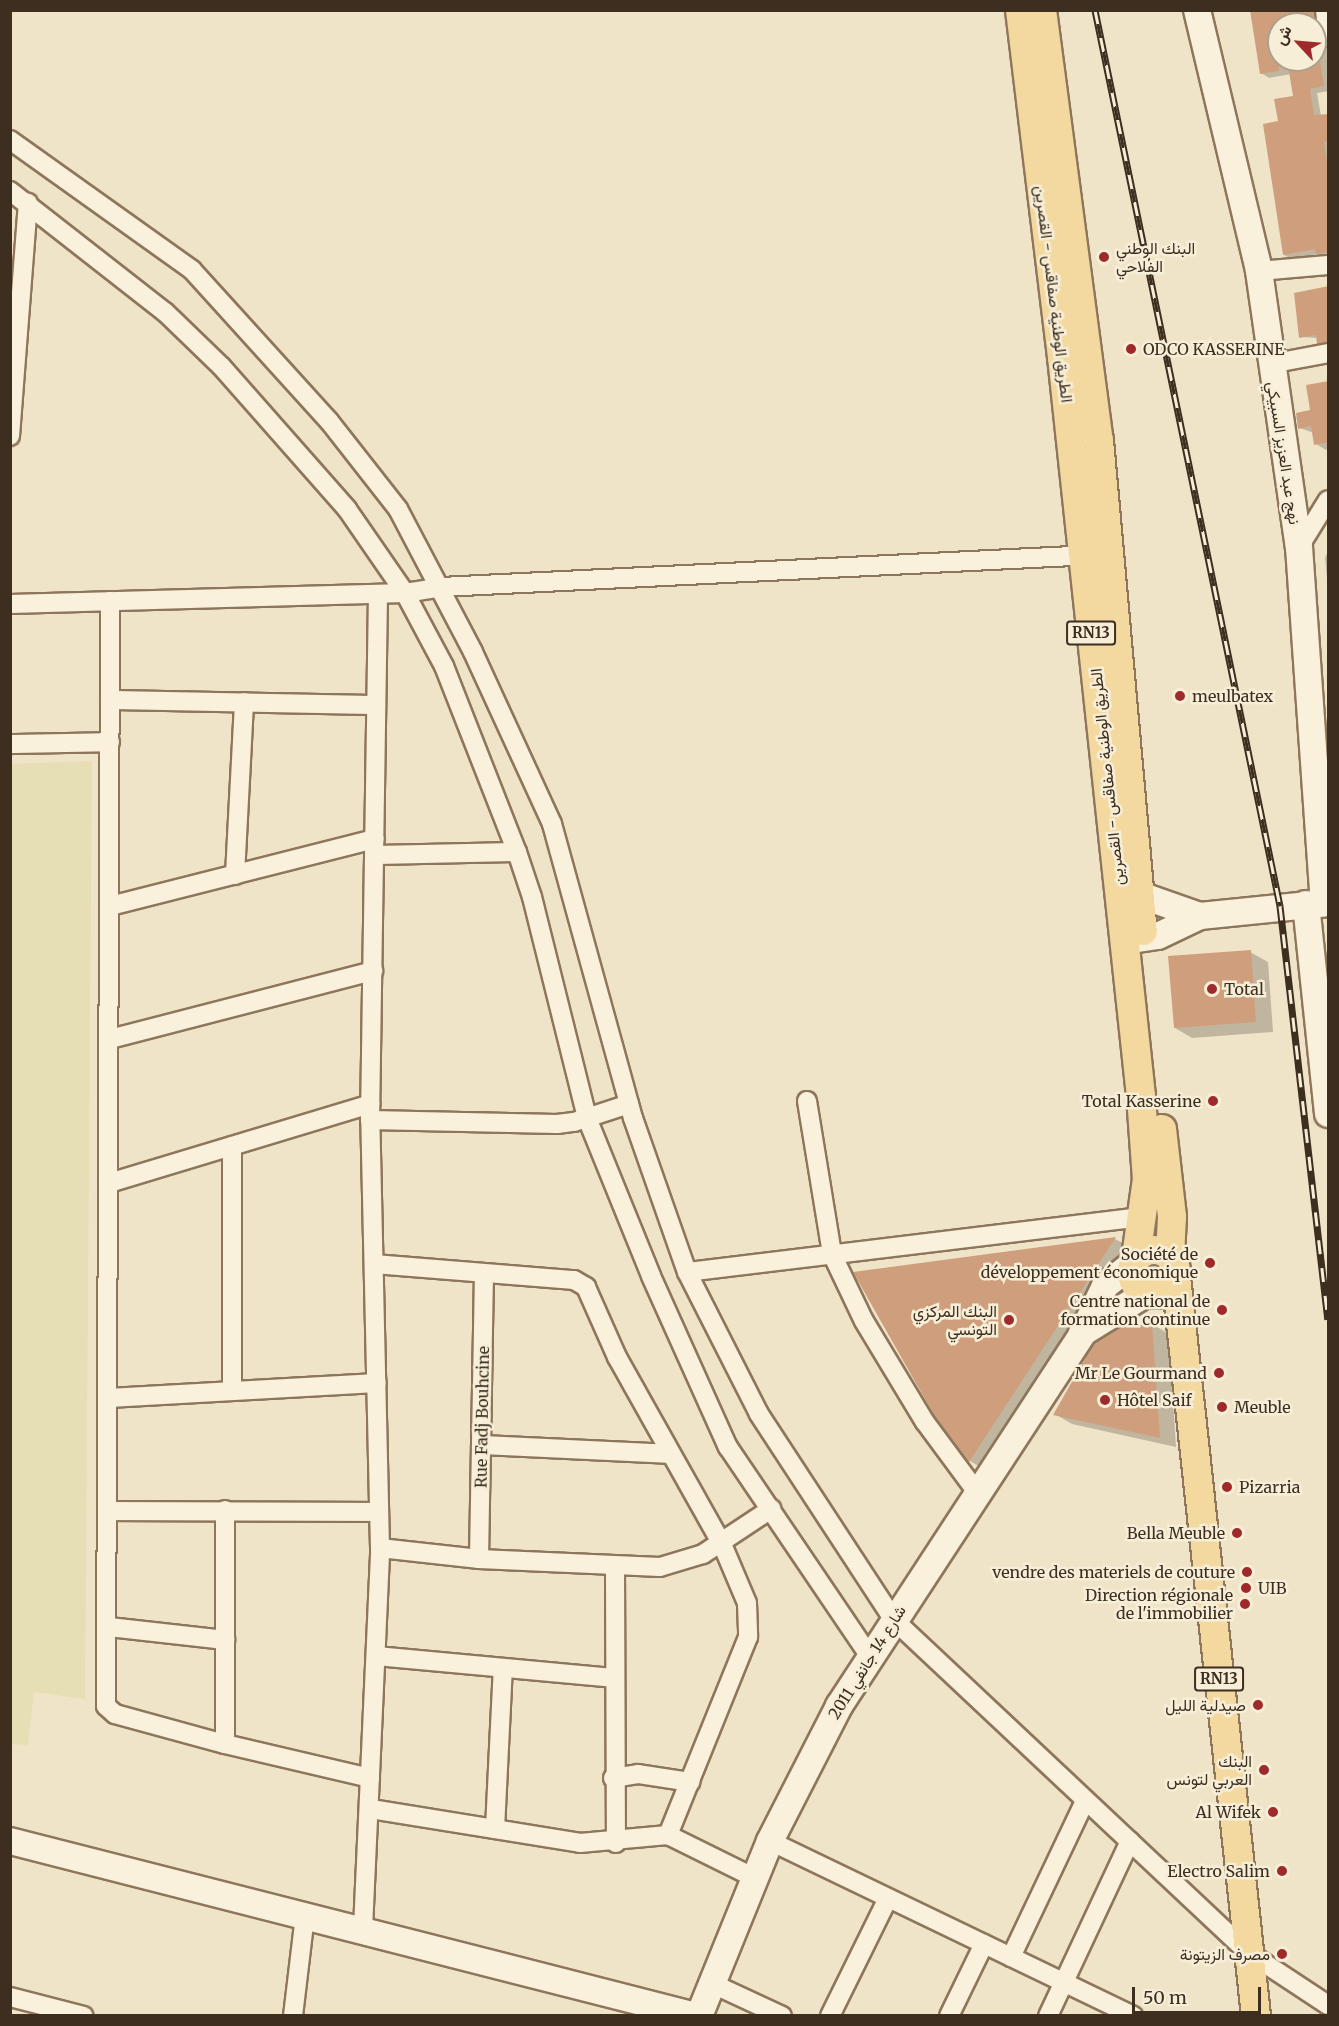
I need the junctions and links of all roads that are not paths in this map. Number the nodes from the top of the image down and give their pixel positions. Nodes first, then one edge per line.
1 (1020, 10) edge
2 (1042, 10) edge
3 (1197, 10) edge
4 (1326, 10) edge
5 (1329, 37) edge
6 (1039, 61) junction
7 (10, 140) edge
8 (10, 191) edge
9 (28, 203) junction
10 (1329, 265) edge
11 (1259, 272) junction
12 (1329, 353) edge
13 (1270, 364) junction
14 (10, 435) edge
15 (1328, 502) edge
16 (1299, 547) junction
17 (1094, 555) junction
18 (441, 587) junction
19 (405, 593) junction
20 (378, 594) junction
21 (110, 601) junction
22 (10, 604) edge
23 (110, 700) junction
24 (244, 702) junction
25 (376, 705) junction
26 (110, 742) junction
27 (10, 744) edge
28 (374, 847) junction
29 (517, 852) junction
30 (235, 874) junction
31 (1130, 896) junction
32 (1320, 903) edge
33 (110, 906) junction
34 (1200, 916) junction
35 (1135, 940) junction
36 (373, 971) junction
37 (110, 1039) junction
38 (807, 1101) dead end
39 (629, 1104) junction
40 (370, 1112) junction
41 (1329, 1114) edge
42 (587, 1118) junction
43 (232, 1146) junction
44 (109, 1183) junction
45 (1143, 1217) junction
46 (832, 1254) junction
47 (1135, 1260) junction
48 (374, 1264) junction
49 (1173, 1266) junction
50 (687, 1272) junction
51 (484, 1275) junction
52 (1150, 1294) junction
53 (1082, 1334) junction
54 (1182, 1343) junction
55 (377, 1383) junction
56 (232, 1390) junction
57 (109, 1398) junction
58 (481, 1445) junction
59 (669, 1454) junction
60 (975, 1491) junction
61 (771, 1509) junction
62 (109, 1510) junction
63 (225, 1510) junction
64 (379, 1512) junction
65 (722, 1544) junction
66 (380, 1548) junction
67 (479, 1559) junction
68 (615, 1567) junction
69 (892, 1619) junction
70 (109, 1627) junction
71 (225, 1640) junction
72 (869, 1655) junction
73 (377, 1656) junction
74 (503, 1668) junction
75 (612, 1678) junction
76 (225, 1744) junction
77 (370, 1778) junction
78 (613, 1778) junction
79 (690, 1782) junction
80 (1085, 1801) junction
81 (371, 1809) junction
82 (495, 1829) junction
83 (668, 1835) junction
84 (10, 1841) edge
85 (770, 1841) junction
86 (1130, 1841) junction
87 (616, 1843) junction
88 (755, 1878) junction
89 (888, 1898) junction
90 (304, 1916) junction
91 (363, 1929) junction
92 (984, 1944) junction
93 (1249, 1953) junction
94 (1011, 1957) junction
95 (1063, 1982) junction
96 (713, 1984) junction
97 (10, 1997) edge
98 (1329, 2005) edge
99 (1128, 2014) edge
100 (84, 2016) edge
101 (293, 2016) edge
102 (698, 2016) edge
103 (782, 2016) edge
104 (831, 2016) edge
105 (949, 2016) edge
106 (1048, 2016) edge
107 (1256, 2016) edge

1 - 6 main road, الطريق الوطنية صفاقس - القصرين / RN13
2 - 6 main road, الطريق الوطنية صفاقس - القصرين / RN13
3 - 11 street, نهج عبد العزيز السبيكي
4 - 5 street
6 - 17 main road, الطريق الوطنية صفاقس - القصرين / RN13
7 - 18 street
8 - 9 street
9 - 14 street
9 - 19 street
10 - 11 street
11 - 13 street, نهج عبد العزيز السبيكي
12 - 13 street
13 - 16 street, نهج عبد العزيز السبيكي
15 - 16 street
16 - 32 street, نهج عبد العزيز السبيكي
17 - 18 street
17 - 31 main road, الطريق الوطنية صفاقس - القصرين / RN13
18 - 19 street
18 - 39 street
19 - 20 street
19 - 29 street
20 - 21 street
20 - 25 street
21 - 22 street
21 - 23 street
23 - 24 street
23 - 26 street
24 - 25 street
24 - 30 street
25 - 28 street
26 - 27 street
26 - 33 street
28 - 29 street
28 - 30 street
28 - 36 street
29 - 42 street
30 - 33 street
31 - 34 street
31 - 35 main road, الطريق الوطنية صفاقس - القصرين / RN13
32 - 34 street
32 - 41 street, نهج عبد العزيز السبيكي
33 - 37 street
34 - 35 street
35 - 45 main road, الطريق الوطنية صفاقس - القصرين / RN13
35 - 49 main road, الطريق الوطنية صفاقس - القصرين / RN13
36 - 37 street
36 - 40 street
37 - 44 street
38 - 46 street
39 - 42 street
39 - 50 street
40 - 42 street
40 - 43 street
40 - 48 street
42 - 61 street
43 - 44 street
43 - 56 street
44 - 57 street
45 - 46 street
45 - 47 main road, الطريق الوطنية صفاقس - القصرين / RN13
46 - 50 street
46 - 60 street
47 - 49 main road
47 - 52 main road, RN13
47 - 53 street, شارع 14 جانفي 2011
48 - 51 street
48 - 55 street
49 - 52 main road
49 - 54 main road, الطريق الوطنية صفاقس - القصرين / RN13
50 - 69 street
51 - 58 street, Rue Fadj Bouhcine
51 - 59 street
52 - 53 street, شارع 14 جانفي 2011
52 - 54 main road, الطريق الوطنية صفاقس - القصرين / RN13
53 - 60 street, شارع 14 جانفي 2011
54 - 93 main road, الطريق الوطنية صفاقس - القصرين / RN13
55 - 56 street
55 - 64 street
56 - 57 street
57 - 62 street
58 - 59 street
58 - 67 street, Rue Fadj Bouhcine
59 - 65 street
60 - 69 street, شارع 14 جانفي 2011
61 - 65 street
61 - 72 street
62 - 63 street
62 - 70 street
63 - 64 street
63 - 71 street
64 - 66 street
65 - 68 street
65 - 79 street
66 - 67 street
66 - 73 street
67 - 68 street
68 - 75 street
69 - 72 street, شارع 14 جانفي 2011
69 - 80 street
70 - 71 street
70 - 76 street
71 - 76 street
72 - 85 street, شارع 14 جانفي 2011
73 - 74 street
73 - 77 street
74 - 75 street
74 - 82 street
75 - 78 street
76 - 77 street
77 - 81 street
78 - 79 street
78 - 87 street
79 - 83 street
80 - 86 street
80 - 94 street
81 - 82 street
81 - 91 street
82 - 87 street
83 - 87 street
83 - 88 street
84 - 90 street
85 - 88 street, شارع 14 جانفي 2011
85 - 89 street
86 - 93 street
86 - 95 street
88 - 96 street, شارع 14 جانفي 2011
89 - 92 street
89 - 104 street
90 - 91 street
90 - 101 street
91 - 102 street
92 - 94 street
92 - 105 street
93 - 98 street
93 - 107 main road, الطريق الوطنية صفاقس - القصرين / RN13
94 - 95 street
95 - 99 street
95 - 106 street
96 - 102 street, شارع 14 جانفي 2011
96 - 103 street
97 - 100 street

